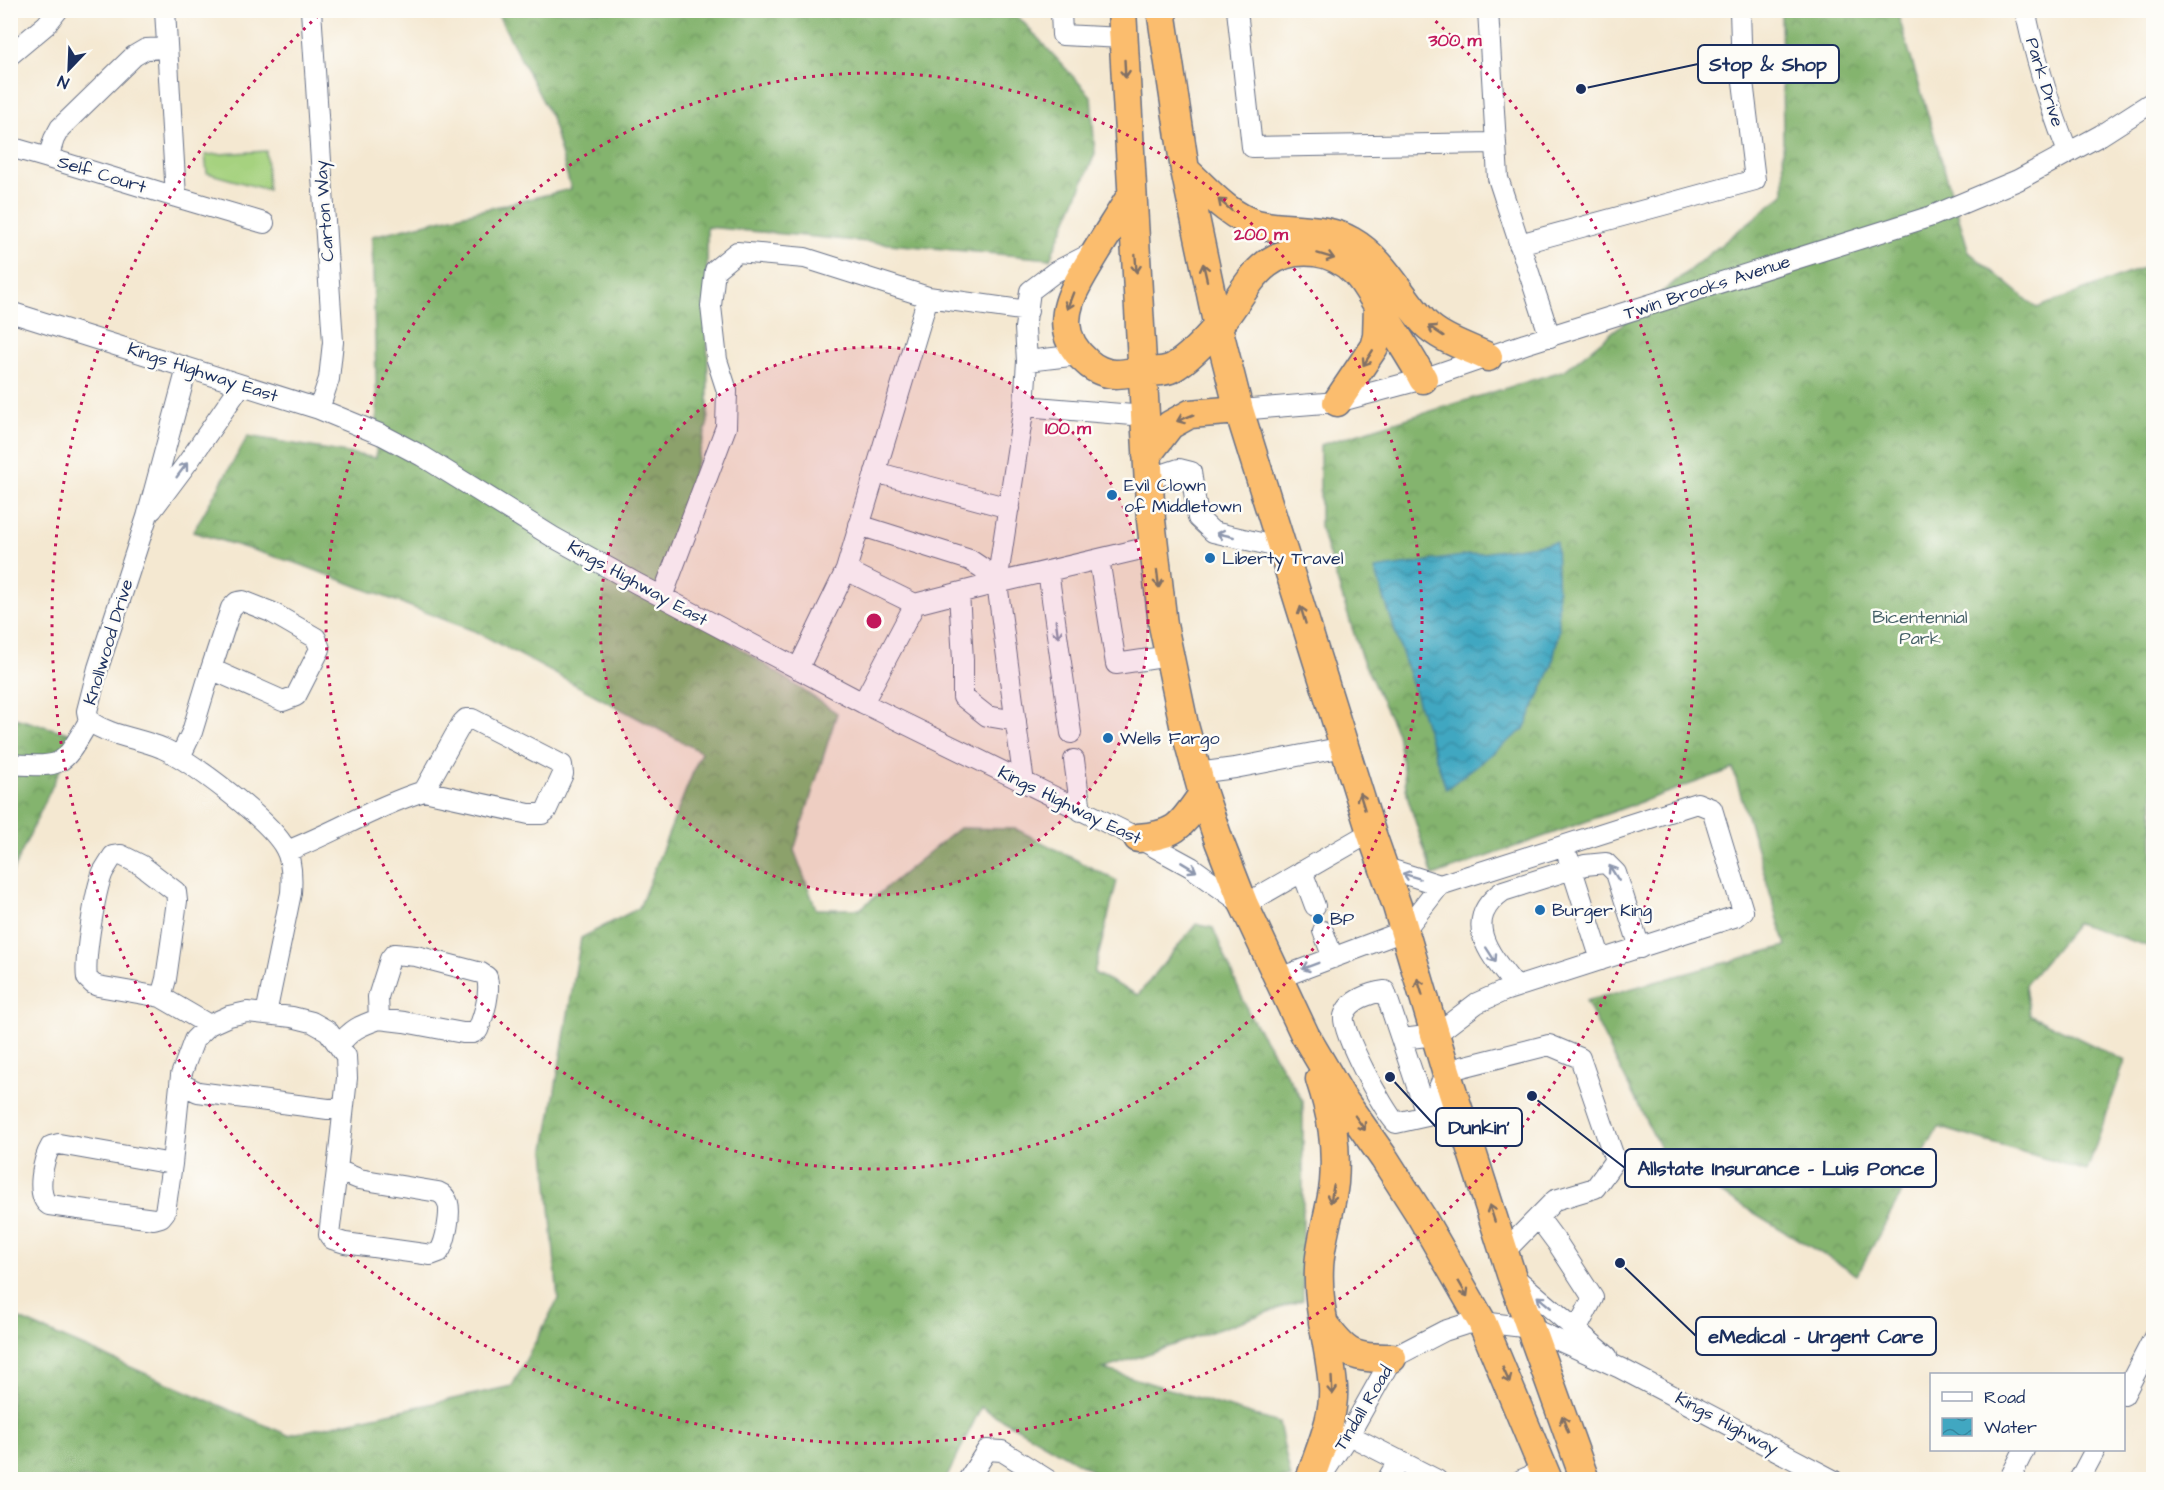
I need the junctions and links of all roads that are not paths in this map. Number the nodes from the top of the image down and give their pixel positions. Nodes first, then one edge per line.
1 (58, 10) edge
2 (165, 10) edge
3 (311, 10) edge
4 (1061, 10) edge
5 (1161, 10) edge
6 (1178, 10) edge
7 (1237, 10) edge
8 (1488, 10) edge
9 (1740, 10) edge
10 (2025, 10) edge
11 (1123, 24) edge
12 (167, 48) junction
13 (10, 55) edge
14 (1169, 67) junction
15 (2154, 101) edge
16 (1496, 142) junction
17 (10, 147) edge
18 (2068, 152) junction
19 (48, 158) junction
20 (1185, 171) junction
21 (176, 196) junction
22 (1131, 196) junction
23 (264, 223) dead end
24 (1520, 244) junction
25 (1098, 250) junction
26 (928, 297) junction
27 (1378, 306) junction
28 (1028, 311) junction
29 (10, 312) edge
30 (1218, 327) junction
31 (1550, 337) junction
32 (1079, 355) junction
33 (1488, 357) junction
34 (1027, 361) junction
35 (187, 368) junction
36 (1142, 371) junction
37 (1423, 379) junction
38 (241, 385) junction
39 (1338, 402) junction
40 (1024, 406) junction
41 (319, 410) junction
42 (1239, 410) junction
43 (1144, 416) junction
44 (1148, 467) junction
45 (875, 472) junction
46 (1009, 508) junction
47 (147, 517) junction
48 (859, 525) junction
49 (1154, 546) junction
50 (1282, 548) junction
51 (1100, 559) junction
52 (846, 570) junction
53 (1048, 571) junction
54 (997, 583) junction
55 (959, 593) junction
56 (662, 597) junction
57 (915, 604) junction
58 (1170, 656) junction
59 (211, 669) junction
60 (798, 669) junction
61 (863, 703) junction
62 (89, 721) junction
63 (1016, 722) junction
64 (1071, 733) dead end
65 (1344, 747) junction
66 (180, 757) junction
67 (1074, 760) dead end
68 (10, 764) edge
69 (1024, 783) junction
70 (1200, 783) junction
71 (424, 791) junction
72 (1081, 811) junction
73 (1371, 832) junction
74 (1138, 838) junction
75 (1564, 846) junction
76 (287, 850) junction
77 (1383, 867) junction
78 (1571, 869) junction
79 (1302, 872) junction
80 (1440, 885) junction
81 (1244, 905) junction
82 (1315, 906) dead end
83 (1323, 931) dead end
84 (1404, 931) junction
85 (1640, 948) junction
86 (1333, 957) junction
87 (1601, 960) junction
88 (1279, 978) junction
89 (1516, 987) junction
90 (161, 997) junction
91 (266, 1014) junction
92 (378, 1019) junction
93 (209, 1025) junction
94 (1305, 1035) junction
95 (1435, 1035) junction
96 (1402, 1040) junction
97 (339, 1045) junction
98 (1446, 1071) junction
99 (1368, 1079) junction
100 (181, 1084) junction
101 (1336, 1087) junction
102 (344, 1108) junction
103 (1426, 1116) junction
104 (172, 1164) junction
105 (337, 1170) junction
106 (1538, 1217) junction
107 (1508, 1263) junction
108 (1482, 1322) junction
109 (1323, 1323) junction
110 (1531, 1328) junction
111 (1577, 1329) junction
112 (2154, 1338) edge
113 (1392, 1358) junction
114 (1620, 1368) junction
115 (2125, 1393) edge
116 (1349, 1435) junction
117 (2023, 1451) edge
118 (2094, 1451) edge
119 (1399, 1460) junction
120 (1538, 1476) edge
121 (968, 1479) edge
122 (1048, 1479) edge
123 (1310, 1479) edge
124 (1319, 1479) edge
125 (1387, 1479) edge
126 (1437, 1479) edge
127 (1585, 1479) edge
128 (1833, 1479) edge
129 (2009, 1479) edge
130 (2079, 1479) edge

1 - 13 street
2 - 12 street, Self Court
3 - 41 street, Carton Way
4 - 11 street
5 - 14 highway
6 - 14 highway
7 - 16 street
8 - 16 street
9 - 24 street
10 - 18 street, Park Drive
11 -> 22 highway
12 - 19 street, Self Court
12 - 21 street, Self Court
14 - 20 highway
15 - 18 street, Twin Brooks Avenue
16 - 24 street
17 - 19 street
18 - 31 street, Twin Brooks Avenue
19 - 21 street, Self Court
30 -> 20 highway
33 -> 20 highway
21 - 23 street
22 - 25 highway
22 -> 36 highway
24 - 31 street
25 - 28 street
25 -> 32 highway
26 - 28 street
26 - 45 street
26 - 56 street
30 -> 27 highway
27 - 37 highway
27 -> 39 highway
28 - 34 street
29 - 35 street, Kings Highway East
30 - 36 highway
30 - 42 highway
31 - 33 street, Twin Brooks Avenue
32 - 34 street
32 - 36 highway
33 - 37 street, Twin Brooks Avenue
34 - 40 street
35 - 38 street, Kings Highway East
35 - 47 street, Knollwood Drive
36 - 43 highway
37 - 39 street, Twin Brooks Avenue
38 - 41 street, Kings Highway East
47 -> 38 street, Knollwood Drive
39 - 42 street, Twin Brooks Avenue
40 - 43 street
40 - 46 street
41 - 56 street, Kings Highway East
42 -> 44 highway
42 - 50 highway
43 - 44 highway
44 - 49 highway
50 -> 44 street
45 - 46 street
45 - 48 street
46 - 54 street
47 - 62 street, Knollwood Drive
48 - 52 street
48 - 54 street
49 - 51 street
49 -> 58 highway
65 -> 50 highway
51 - 53 street
51 - 58 street
52 - 57 street
52 - 60 street
53 - 54 street
53 -> 64 street
54 - 55 street
54 - 63 street
55 - 57 street
55 - 63 street
56 - 60 street, Kings Highway East
57 - 61 street
58 - 70 highway
59 - 59 street
59 - 66 street
60 - 61 street, Kings Highway East
61 - 69 street, Kings Highway East
62 - 66 street, Knollwood Drive
62 - 68 street
63 - 69 street
65 - 70 street
73 -> 65 highway
66 - 76 street, Knollwood Drive
67 - 72 street
69 - 72 street, Kings Highway East
70 - 74 highway
70 - 81 highway
71 - 71 street
71 - 76 street
72 - 74 street, Kings Highway East
73 - 77 highway
73 - 79 street
74 -> 81 street, Kings Highway East
75 - 78 street
75 - 80 street
75 - 85 street
76 - 91 street, Knollwood Drive
80 -> 77 street
77 - 84 highway
85 -> 78 street
78 - 87 street
78 -> 89 street
79 - 81 street
79 - 82 street
80 - 84 street
81 - 88 highway
83 - 86 street
84 - 86 street
95 -> 84 highway
85 - 87 street
86 -> 88 street
87 - 89 street
88 - 94 highway
89 - 95 street
90 - 90 street
90 - 93 street
91 - 93 street
91 - 97 street
92 - 92 street
92 - 97 street
93 - 100 street
94 - 101 highway
94 -> 109 highway
95 - 96 street
95 - 98 highway
96 - 99 street
96 - 103 street
97 - 102 street
98 - 103 street
98 - 106 street
107 -> 98 highway
99 - 101 street
99 - 103 street
100 - 102 street
100 - 104 street
101 -> 108 highway
102 - 105 street
104 - 104 street
105 - 105 street
106 - 107 street
106 - 111 street
107 - 110 highway
111 -> 107 street, Kings Highway
108 - 110 street, Kings Highway
108 - 113 street, Tindall Road
108 -> 120 highway
109 - 113 highway
109 -> 123 highway
110 - 114 street, Kings Highway
127 -> 110 highway
111 - 114 street, Kings Highway
112 - 115 street
113 - 116 street, Tindall Road
114 - 128 street, Kings Highway
116 - 119 street
116 - 124 street, Tindall Road
117 - 129 street
118 - 130 street
119 - 125 street
119 - 126 street
121 - 122 street

